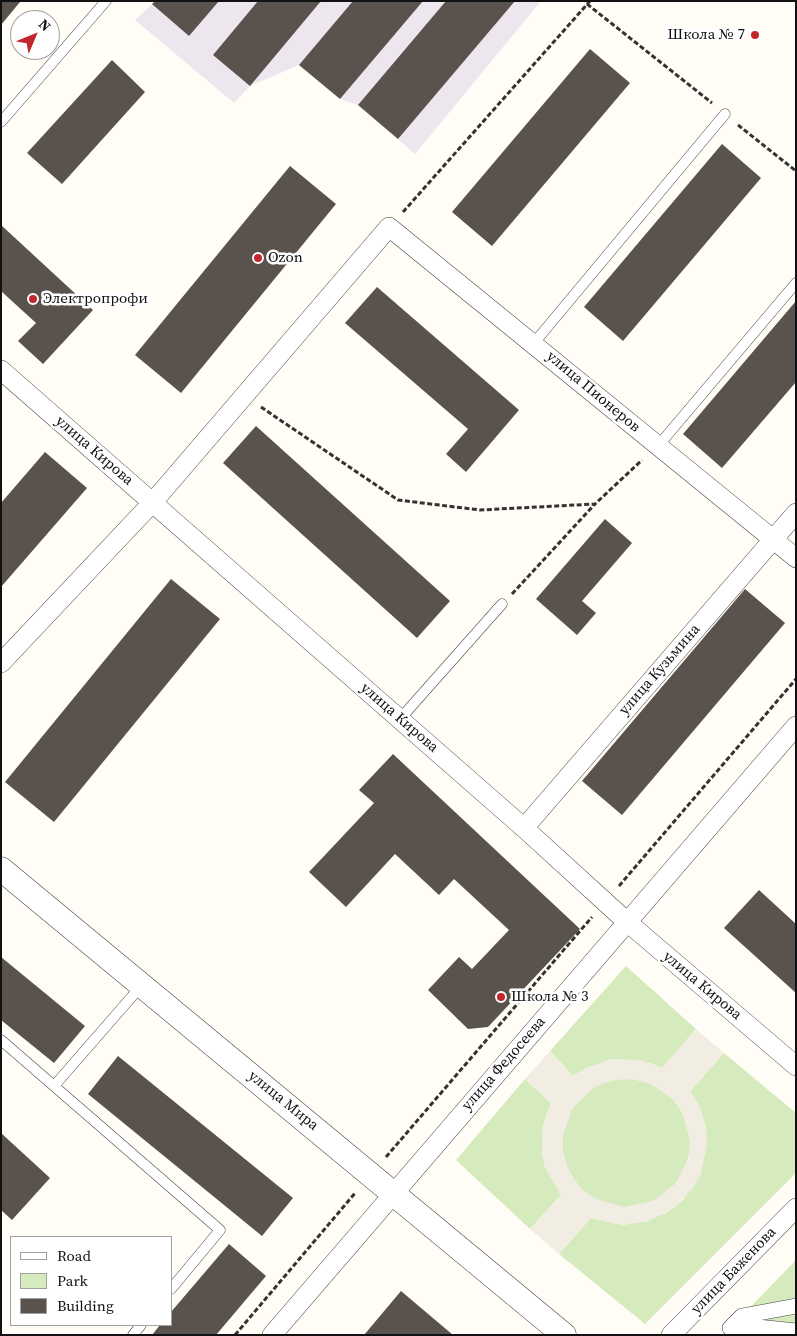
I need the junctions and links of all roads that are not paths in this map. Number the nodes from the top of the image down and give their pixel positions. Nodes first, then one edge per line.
1 (106, 1) edge
2 (725, 114) road end
3 (1, 122) edge
4 (796, 283) edge
5 (534, 343) junction
6 (1, 370) edge
7 (658, 446) junction
8 (153, 502) junction
9 (796, 513) edge
10 (773, 539) junction
11 (796, 558) edge
12 (502, 604) road end
13 (1, 663) edge
14 (400, 719) junction
15 (796, 726) edge
16 (524, 828) junction
17 (1, 869) edge
18 (626, 921) junction
19 (142, 985) junction
20 (1, 1040) edge
21 (796, 1066) edge
22 (54, 1086) junction
23 (394, 1193) junction
24 (796, 1208) edge
25 (172, 1288) edge
26 (796, 1306) edge
27 (796, 1331) edge
28 (272, 1335) edge
29 (564, 1335) edge
30 (671, 1335) edge

1 - 3 lane
2 - 5 lane
4 - 7 lane
5 - 7 street, улица Пионеров
5 - 8 street, улица Пионеров
6 - 8 street, улица Кирова
7 - 10 street, улица Пионеров
8 - 13 street
8 - 14 street, улица Кирова
9 - 10 street, улица Кузьмина
10 - 11 street, улица Пионеров
10 - 16 street, улица Кузьмина
12 - 14 lane
14 - 16 street, улица Кирова
15 - 18 street, улица Федосеева
16 - 18 street, улица Кирова
17 - 19 street, улица Мира
18 - 21 street, улица Кирова
18 - 23 street, улица Федосеева
19 - 22 lane
19 - 23 street, улица Мира
20 - 22 lane
22 - 25 lane
23 - 28 street, улица Федосеева
23 - 29 street, улица Мира
24 - 30 street, улица Баженова
26 - 27 street

